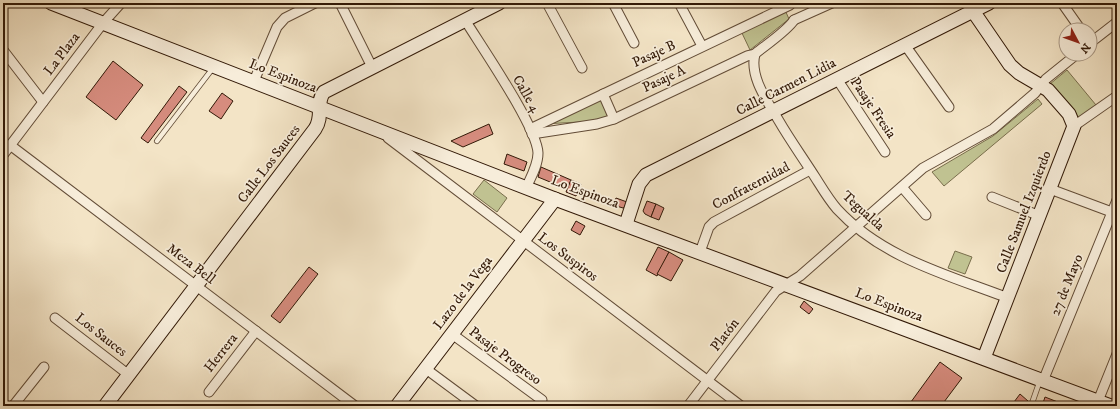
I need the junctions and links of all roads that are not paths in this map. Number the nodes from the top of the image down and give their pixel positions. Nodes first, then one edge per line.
1 (51, 3) edge
2 (121, 3) edge
3 (314, 3) edge
4 (340, 3) edge
5 (499, 3) edge
6 (547, 3) edge
7 (613, 3) edge
8 (679, 3) edge
9 (832, 3) edge
10 (1062, 3) edge
11 (789, 4) edge
12 (980, 6) edge
13 (465, 20) junction
14 (794, 20) junction
15 (1075, 22) edge
16 (1117, 22) edge
17 (103, 23) junction
18 (1098, 37) edge
19 (634, 43) dead end
20 (906, 45) junction
21 (702, 46) junction
22 (3, 50) edge
23 (755, 54) junction
24 (1068, 62) edge
25 (214, 66) junction
26 (372, 67) junction
27 (582, 68) dead end
28 (837, 79) junction
29 (254, 81) junction
30 (1041, 85) junction
31 (603, 94) junction
32 (1117, 96) edge
33 (43, 102) junction
34 (320, 107) junction
35 (949, 107) dead end
36 (773, 111) junction
37 (614, 119) junction
38 (1074, 126) junction
39 (378, 130) junction
40 (531, 131) junction
41 (157, 141) dead end
42 (10, 145) junction
43 (885, 152) dead end
44 (3, 155) edge
45 (810, 170) junction
46 (902, 187) junction
47 (526, 188) junction
48 (1050, 189) junction
49 (992, 197) dead end
50 (555, 199) junction
51 (1117, 200) edge
52 (1114, 213) edge
53 (926, 215) dead end
54 (1040, 216) junction
55 (626, 224) junction
56 (856, 226) junction
57 (523, 240) junction
58 (700, 252) junction
59 (787, 284) junction
60 (197, 286) junction
61 (1008, 298) junction
62 (55, 318) dead end
63 (256, 331) junction
64 (452, 334) junction
65 (1117, 354) edge
66 (984, 358) junction
67 (44, 367) dead end
68 (426, 368) junction
69 (129, 375) junction
70 (1041, 379) junction
71 (708, 381) junction
72 (209, 392) dead end
73 (542, 400) dead end
74 (1098, 401) junction
75 (13, 406) edge
76 (105, 406) edge
77 (355, 406) edge
78 (397, 406) edge
79 (476, 406) edge
80 (688, 406) edge
81 (741, 406) edge
82 (1031, 406) edge
83 (1111, 406) edge

1 - 17 street, Lo Espinoza
2 - 17 street, La Plaza
3 - 29 street
4 - 26 street
5 - 13 street, Calle Los Sauces
6 - 27 street
7 - 19 street
8 - 21 street
9 - 14 street
10 - 15 street
11 - 14 street
11 - 21 street, Pasaje B
12 - 20 street, Calle Carmen Lidia
12 - 30 street
13 - 26 street, Calle Los Sauces
13 - 40 street, Calle 4
14 - 23 street, Pasaje A
16 - 18 street
17 - 25 street, Lo Espinoza
17 - 33 street, La Plaza
20 - 28 street, Calle Carmen Lidia
20 - 35 street
21 - 31 street, Pasaje B
22 - 33 street, La Plaza
23 - 36 street, Tegualda
23 - 37 street, Pasaje A
24 - 30 street, Platón
25 - 29 street, Lo Espinoza
25 - 41 lane
26 - 34 street, Calle Los Sauces
28 - 36 street, Calle Carmen Lidia
28 - 43 street, Pasaje Fresia
29 - 34 street, Lo Espinoza
30 - 38 street
30 - 46 street, Platón
31 - 37 street
31 - 40 street, Pasaje B
32 - 38 street
33 - 42 street, La Plaza
34 - 39 street, Lo Espinoza
34 - 60 street, Calle Los Sauces
36 - 45 street, Tegualda
36 - 55 street, Calle Carmen Lidia
37 - 40 street, Pasaje A
38 - 48 street, Calle Samuel Izquierdo
39 - 47 street, Lo Espinoza
39 - 57 street, Los Suspiros
40 - 47 street, Calle 4
42 - 44 street, La Plaza
42 - 60 street, Meza Bell
45 - 56 street, Tegualda
45 - 58 street, Confraternidad
46 - 53 street
46 - 56 street, Platón
47 - 50 street, Lo Espinoza
48 - 52 street
48 - 54 street, Calle Samuel Izquierdo
49 - 54 street
50 - 55 street, Lo Espinoza
50 - 57 street, Lazo de la Vega
51 - 52 street, 27 de Mayo
52 - 70 street, 27 de Mayo
54 - 61 street, Calle Samuel Izquierdo
55 - 58 street, Lo Espinoza
56 - 59 street, Platón
56 - 61 street, Tegualda
57 - 64 street, Lazo de la Vega
57 - 71 street, Los Suspiros
58 - 59 street, Lo Espinoza
59 - 66 street, Lo Espinoza
59 - 71 street, Platón
60 - 63 street, Meza Bell
60 - 69 street, Calle Los Sauces
61 - 66 street, Calle Samuel Izquierdo
62 - 69 street, Los Sauces
63 - 72 street, Herrera
63 - 77 street, Meza Bell
64 - 68 street, Lazo de la Vega
64 - 73 street, Pasaje Progreso
65 - 74 street
66 - 70 street, Lo Espinoza
67 - 75 street
68 - 78 street, Lazo de la Vega
68 - 79 street
69 - 76 street, Calle Los Sauces
70 - 74 street, Lo Espinoza
70 - 82 lane
71 - 80 street, Platón
71 - 81 street, Los Suspiros
74 - 83 street, Lo Espinoza

